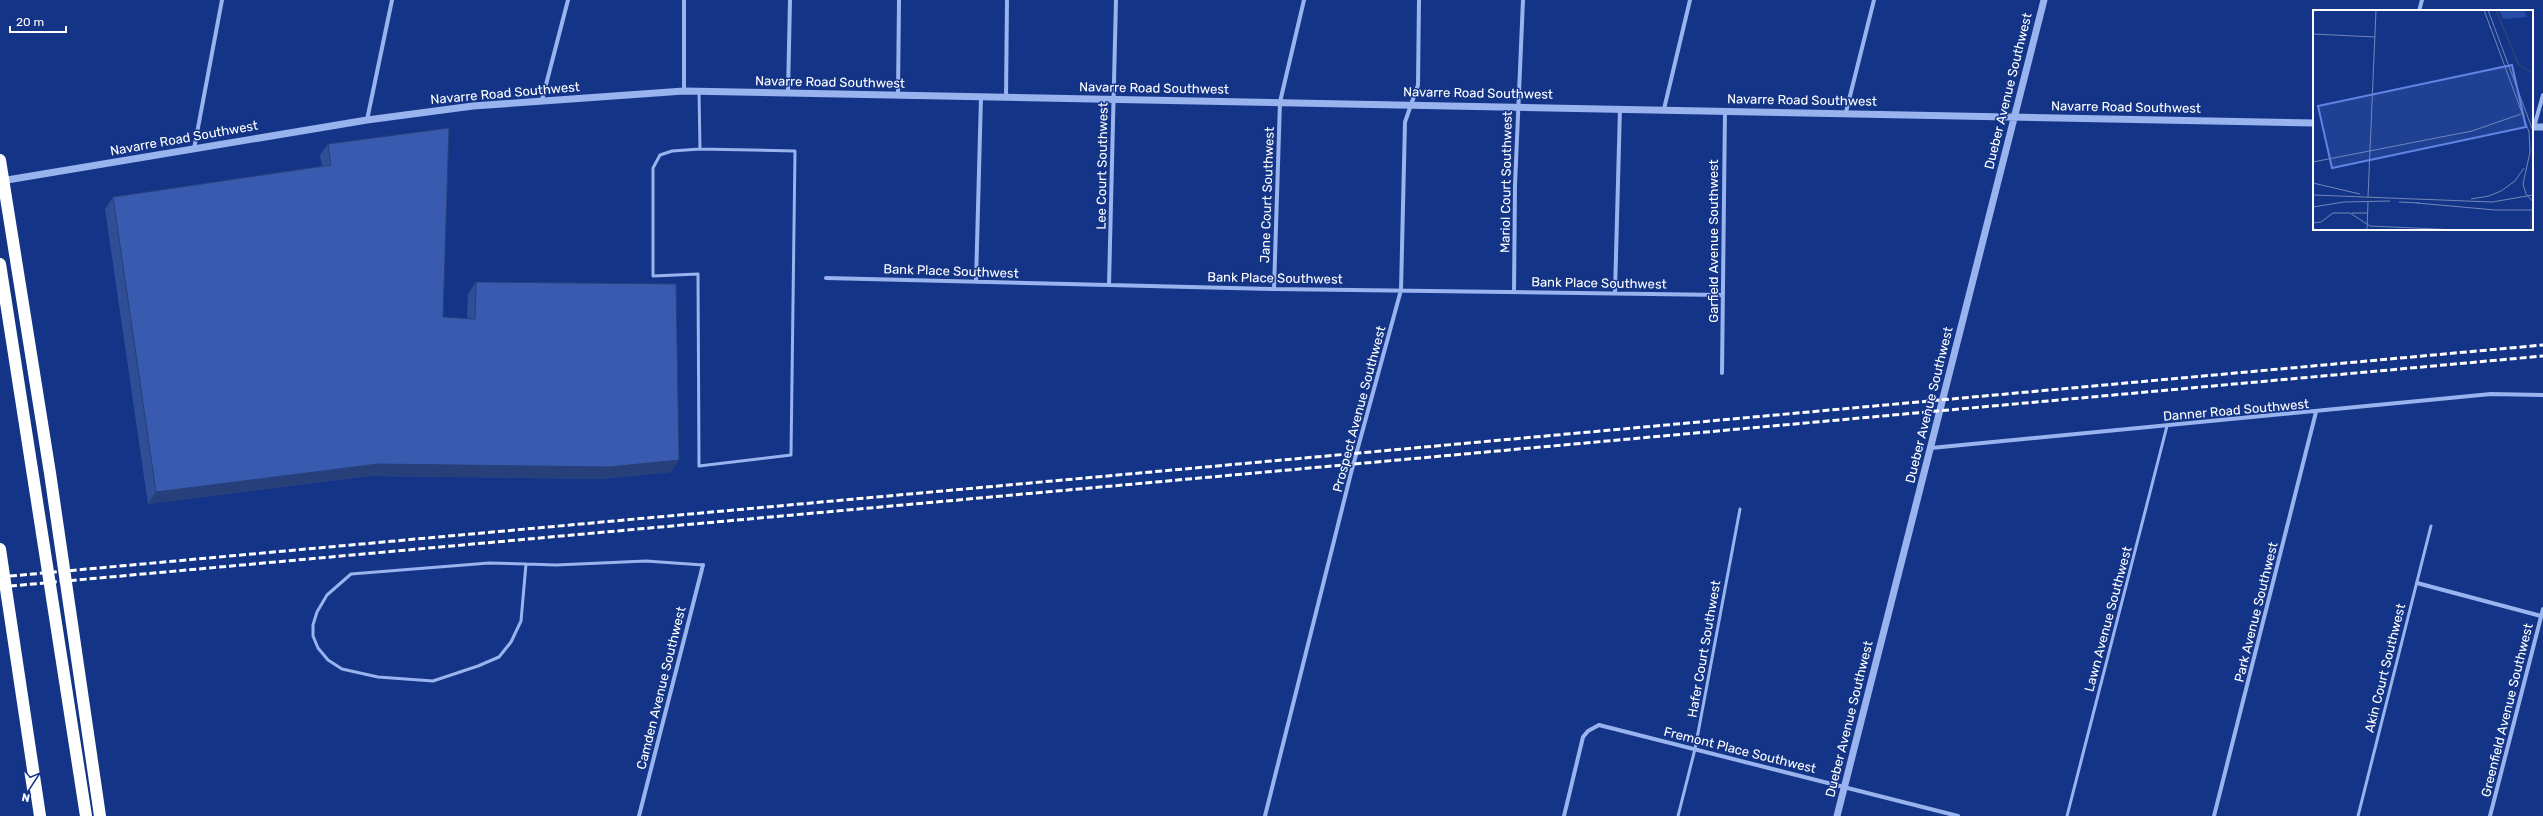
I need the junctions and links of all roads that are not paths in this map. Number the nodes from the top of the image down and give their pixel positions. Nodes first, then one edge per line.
1 (222, 0) edge
2 (392, 0) edge
3 (568, 0) edge
4 (684, 0) edge
5 (790, 0) edge
6 (899, 0) edge
7 (1007, 0) edge
8 (1116, 0) edge
9 (1304, 0) edge
10 (1419, 0) edge
11 (1523, 0) edge
12 (1690, 0) edge
13 (1874, 0) edge
14 (2044, 0) edge
15 (2422, 0) edge
16 (2420, 10) edge
17 (684, 91) junction
18 (699, 91) junction
19 (788, 93) junction
20 (898, 95) junction
21 (2543, 95) edge
22 (981, 97) junction
23 (1006, 98) junction
24 (542, 100) junction
25 (1114, 100) junction
26 (1280, 102) junction
27 (1411, 104) junction
28 (1518, 106) junction
29 (1620, 108) junction
30 (1664, 109) junction
31 (1725, 110) junction
32 (1846, 112) junction
33 (2014, 117) junction
34 (367, 120) junction
35 (2313, 123) edge
36 (2533, 127) edge
37 (2543, 127) edge
38 (194, 149) junction
39 (700, 149) junction
40 (0, 160) edge
41 (0, 181) edge
42 (0, 264) edge
43 (826, 278) dead end
44 (976, 282) junction
45 (1109, 285) junction
46 (1274, 289) junction
47 (1401, 290) junction
48 (1514, 292) junction
49 (1615, 293) junction
50 (1723, 295) junction
51 (1722, 373) dead end
52 (2543, 395) edge
53 (2316, 412) junction
54 (2167, 426) junction
55 (1931, 448) junction
56 (1740, 509) dead end
57 (2431, 526) dead end
58 (0, 549) edge
59 (526, 564) junction
60 (703, 565) joint
61 (2416, 583) junction
62 (2543, 609) edge
63 (2541, 616) junction
64 (1695, 749) junction
65 (1844, 786) junction
66 (40, 816) edge
67 (86, 816) edge
68 (100, 816) edge
69 (639, 816) edge
70 (1265, 816) edge
71 (1564, 816) edge
72 (1678, 816) edge
73 (1837, 816) edge
74 (1958, 816) edge
75 (2067, 816) edge
76 (2214, 816) edge
77 (2358, 816) edge
78 (2490, 816) edge

1 - 38 street
2 - 34 street
3 - 24 street
4 - 17 street
5 - 19 street
6 - 20 street
7 - 23 street
8 - 25 street, Lee Court Southwest
9 - 26 street, Jane Court Southwest
10 - 27 street, Prospect Avenue Southwest
11 - 28 street, Mariol Court Southwest
12 - 30 street
13 - 32 street
14 - 33 street, Dueber Avenue Southwest
15 - 16 street
17 - 18 street, Navarre Road Southwest
17 - 24 street, Navarre Road Southwest
18 - 19 street, Navarre Road Southwest
18 - 39 lane
19 - 20 street, Navarre Road Southwest
20 - 22 street, Navarre Road Southwest
21 - 36 street
22 - 23 street, Navarre Road Southwest
22 - 44 street
23 - 25 street, Navarre Road Southwest
24 - 34 street, Navarre Road Southwest
25 - 26 street, Navarre Road Southwest
25 - 45 street, Lee Court Southwest
26 - 27 street, Navarre Road Southwest
26 - 46 street, Jane Court Southwest
27 - 28 street, Navarre Road Southwest
27 - 47 street, Prospect Avenue Southwest
28 - 29 street, Navarre Road Southwest
28 - 48 street, Mariol Court Southwest
29 - 30 street, Navarre Road Southwest
29 - 49 street
30 - 31 street, Navarre Road Southwest
31 - 32 street, Navarre Road Southwest
31 - 50 street, Garfield Avenue Southwest
32 - 33 street, Navarre Road Southwest
33 - 35 street, Navarre Road Southwest
33 - 55 street, Dueber Avenue Southwest
34 - 38 street, Navarre Road Southwest
36 - 37 street
38 - 41 street, Navarre Road Southwest
39 - 39 lane
40 - 68 highway
42 - 67 highway
43 - 44 street, Bank Place Southwest
44 - 45 street, Bank Place Southwest
45 - 46 street, Bank Place Southwest
46 - 47 street, Bank Place Southwest
47 - 48 street, Bank Place Southwest
47 - 70 street, Prospect Avenue Southwest
48 - 49 street, Bank Place Southwest
49 - 50 street, Bank Place Southwest
50 - 51 street, Garfield Avenue Southwest
52 - 53 street, Danner Road Southwest
53 - 54 street, Danner Road Southwest
53 - 76 street, Park Avenue Southwest
54 - 55 street, Danner Road Southwest
54 - 75 lane, Lawn Avenue Southwest
55 - 65 street, Dueber Avenue Southwest
56 - 64 lane, Hafer Court Southwest
57 - 61 lane, Akin Court Southwest
58 - 66 highway
59 - 59 lane
59 - 60 lane
60 - 69 street, Camden Avenue Southwest
61 - 63 street
61 - 77 lane, Akin Court Southwest
62 - 63 street, Greenfield Avenue Southwest
63 - 78 street, Greenfield Avenue Southwest
64 - 65 street, Fremont Place Southwest
64 - 71 street, Fremont Place Southwest
64 - 72 lane, Hafer Court Southwest
65 - 73 street, Dueber Avenue Southwest
65 - 74 street, Fremont Place Southwest

